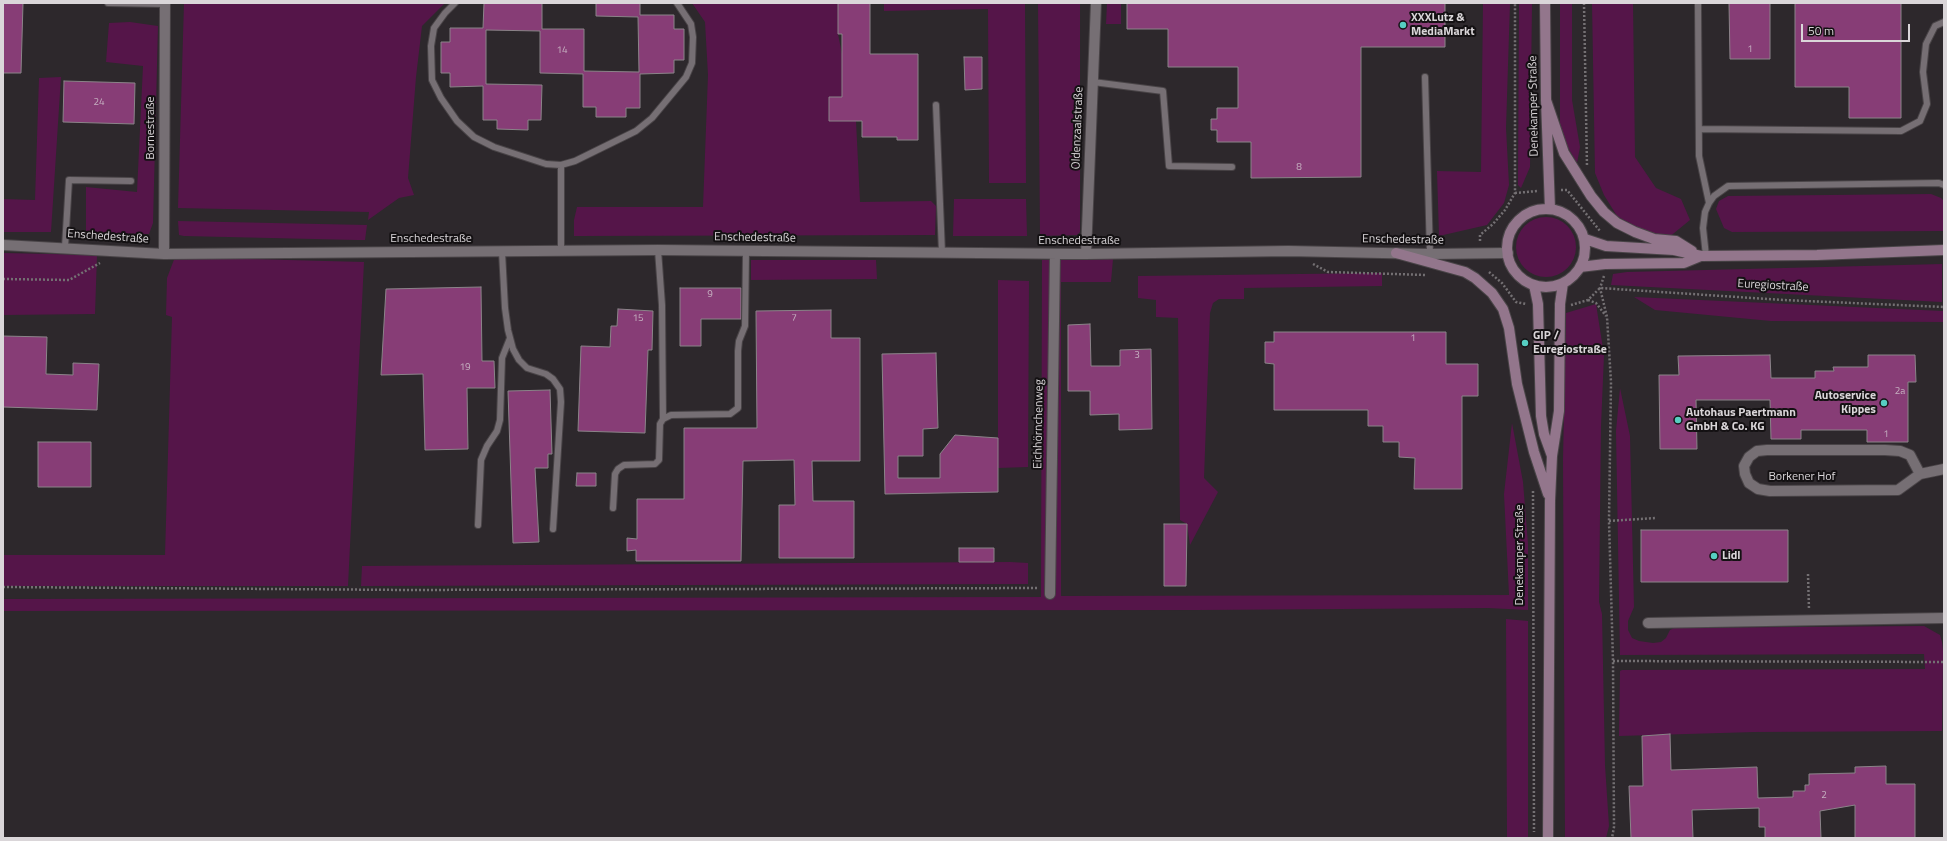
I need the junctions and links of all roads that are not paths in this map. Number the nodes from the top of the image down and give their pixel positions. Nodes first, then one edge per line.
1 (108, 3) edge
2 (455, 3) edge
3 (677, 3) edge
4 (1096, 3) edge
5 (1545, 3) edge
6 (1698, 3) edge
7 (165, 4) edge
8 (1944, 22) edge
9 (1425, 77) dead end
10 (1093, 82) junction
11 (1546, 100) junction
12 (936, 105) dead end
13 (1698, 129) junction
14 (561, 165) junction
15 (1232, 166) dead end
16 (131, 181) dead end
17 (1944, 185) edge
18 (1709, 203) junction
19 (1550, 209) junction
20 (1584, 239) junction
21 (3, 245) edge
22 (65, 247) junction
23 (658, 250) junction
24 (1944, 250) edge
25 (746, 251) junction
26 (502, 252) junction
27 (561, 252) junction
28 (942, 253) junction
29 (1396, 253) junction
30 (1508, 253) junction
31 (164, 254) junction
32 (1055, 254) junction
33 (1086, 254) junction
34 (1430, 254) junction
35 (1703, 256) junction
36 (1580, 267) junction
37 (1563, 283) junction
38 (1534, 285) junction
39 (510, 338) junction
40 (663, 419) junction
41 (1552, 456) junction
42 (1944, 469) edge
43 (1920, 474) junction
44 (1550, 501) junction
45 (613, 508) dead end
46 (478, 525) dead end
47 (553, 529) dead end
48 (1050, 591) road end
49 (1944, 618) edge
50 (1648, 623) dead end
51 (1548, 838) edge

1 - 7 lane
2 - 14 lane
3 - 14 lane
4 - 10 street, Oldenzaalstraße
5 - 11 main road, Denekamper Straße
6 - 13 lane
7 - 31 street, Bornestraße
8 - 13 lane
9 - 34 lane
10 - 15 lane
10 - 33 street, Oldenzaalstraße
11 - 19 main road, Denekamper Straße
11 - 35 main road
12 - 28 lane
13 - 18 lane
14 - 27 lane
16 - 22 lane
17 - 18 lane
18 - 35 lane
19 - 20 main road
19 - 30 main road
20 - 35 main road
20 - 36 main road
21 - 22 street, Enschedestraße
22 - 31 street, Enschedestraße
23 - 25 street, Enschedestraße
23 - 27 street, Enschedestraße
23 - 40 lane
24 - 35 main road
25 - 28 street, Enschedestraße
25 - 40 lane
26 - 27 street, Enschedestraße
26 - 31 street, Enschedestraße
26 - 39 lane
28 - 32 street, Enschedestraße
29 - 33 street, Enschedestraße
29 - 34 street, Enschedestraße
29 - 44 main road
30 - 34 street, Enschedestraße
30 - 38 main road
32 - 33 street, Enschedestraße
32 - 48 street, Eichhörnchenweg
35 - 36 main road
36 - 37 main road
37 - 38 main road
37 - 41 main road
38 - 41 main road
39 - 46 lane
39 - 47 lane
40 - 45 lane
41 - 44 main road
42 - 43 street, Borkener Hof
43 - 43 street, Borkener Hof
44 - 51 main road
49 - 50 street

